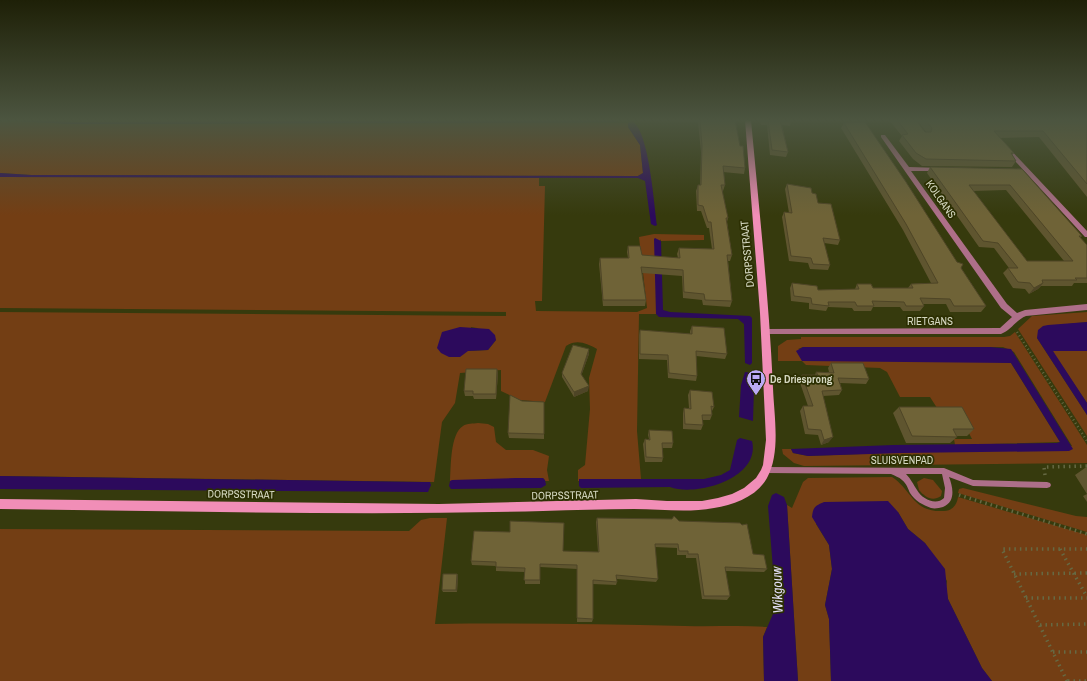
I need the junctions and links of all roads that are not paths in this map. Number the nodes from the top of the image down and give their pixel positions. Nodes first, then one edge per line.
1 (751, 152) edge
2 (894, 152) edge
3 (1009, 152) edge
4 (907, 169) junction
5 (947, 170) edge
6 (1019, 170) edge
7 (1027, 170) junction
8 (1087, 235) edge
9 (1087, 307) edge
10 (1016, 317) junction
11 (766, 332) junction
12 (766, 470) junction
13 (891, 471) junction
14 (944, 471) junction
15 (1047, 485) road end
16 (0, 504) edge

1 - 11 street, DORPSSTRAAT
2 - 4 street
3 - 7 street
4 - 5 street, KOLGANS
4 - 10 street, KOLGANS
6 - 7 street
7 - 8 street
9 - 10 street
10 - 11 street, RIETGANS
11 - 12 street, DORPSSTRAAT
12 - 13 lane, SLUISVENPAD
12 - 16 street, DORPSSTRAAT
13 - 14 lane, SLUISVENPAD
13 - 14 lane
14 - 15 lane, SLUISVENPAD

